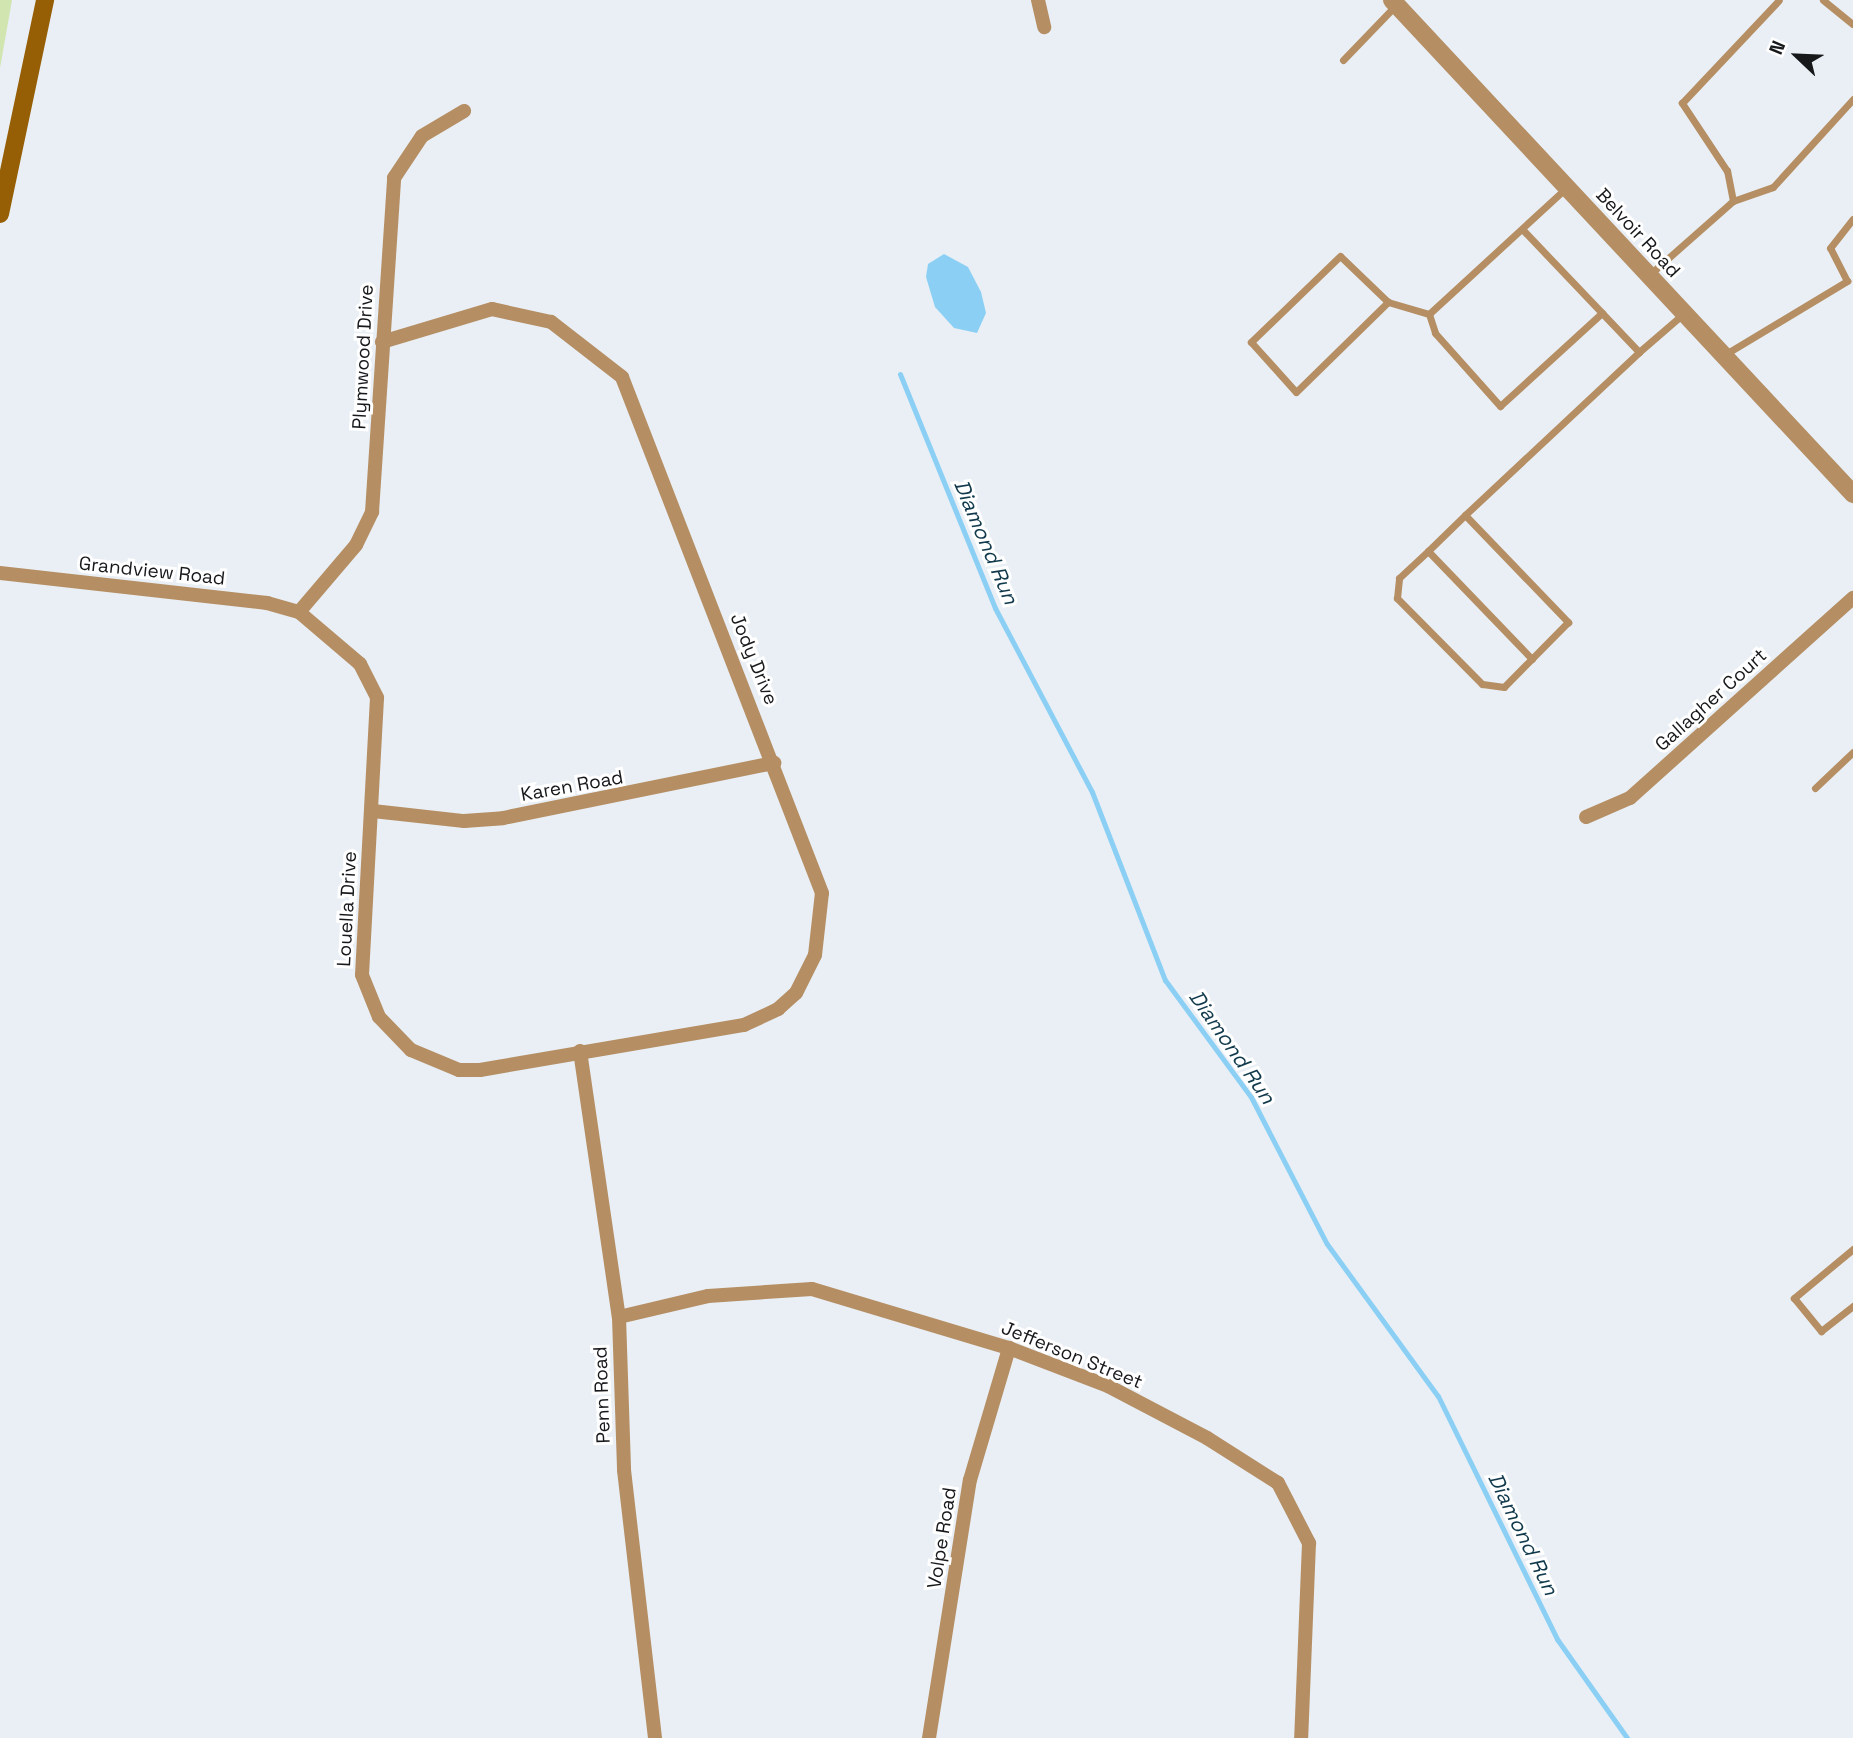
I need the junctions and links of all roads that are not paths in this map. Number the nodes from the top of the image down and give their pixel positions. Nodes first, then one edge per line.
1 (45, 0) edge
2 (1038, 0) edge
3 (1779, 0) edge
4 (1823, 0) edge
5 (1394, 2) edge
6 (1853, 24) edge
7 (1044, 27) dead end
8 (1343, 60) dead end
9 (1853, 99) edge
10 (464, 111) dead end
11 (1566, 187) junction
12 (1733, 201) junction
13 (0, 214) edge
14 (1853, 219) edge
15 (1523, 230) junction
16 (1648, 275) junction
17 (1388, 302) junction
18 (1602, 313) junction
19 (1684, 313) junction
20 (1429, 314) junction
21 (382, 342) junction
22 (1639, 352) junction
23 (1724, 356) junction
24 (1853, 494) edge
25 (1465, 515) junction
26 (1428, 551) junction
27 (0, 573) edge
28 (1853, 598) edge
29 (299, 612) junction
30 (1532, 659) junction
31 (1853, 752) edge
32 (774, 763) junction
33 (1815, 788) dead end
34 (373, 811) junction
35 (1586, 817) dead end
36 (580, 1051) junction
37 (1853, 1249) edge
38 (1853, 1306) edge
39 (620, 1317) junction
40 (1009, 1348) junction
41 (655, 1738) edge
42 (929, 1738) edge
43 (1301, 1738) edge

1 - 13 main road
2 - 7 street
3 - 12 lane
4 - 6 lane
5 - 8 lane
5 - 11 street, Belvoir Road
9 - 12 lane
10 - 21 street, Plymwood Drive
11 - 15 lane
11 - 16 street, Belvoir Road
12 - 16 lane
14 - 23 lane
15 - 18 lane
15 - 20 lane
16 - 19 street, Belvoir Road
17 - 17 lane
17 - 20 lane
18 - 20 lane
18 - 22 lane
19 - 22 lane
19 - 23 street, Belvoir Road
21 - 29 street, Plymwood Drive
21 - 32 street, Jody Drive
22 - 25 lane
23 - 24 street, Belvoir Road
25 - 26 lane
25 - 30 lane
26 - 30 lane
26 - 30 lane
27 - 29 street, Grandview Road
28 - 35 street, Gallagher Court
29 - 34 street, Louella Drive
31 - 33 lane
32 - 34 street, Karen Road
32 - 36 street, Jody Drive
34 - 36 street, Louella Drive
36 - 39 street, Penn Road
37 - 38 lane
39 - 40 street, Jefferson Street
39 - 41 street, Penn Road
40 - 42 street, Volpe Road
40 - 43 street, Jefferson Street

